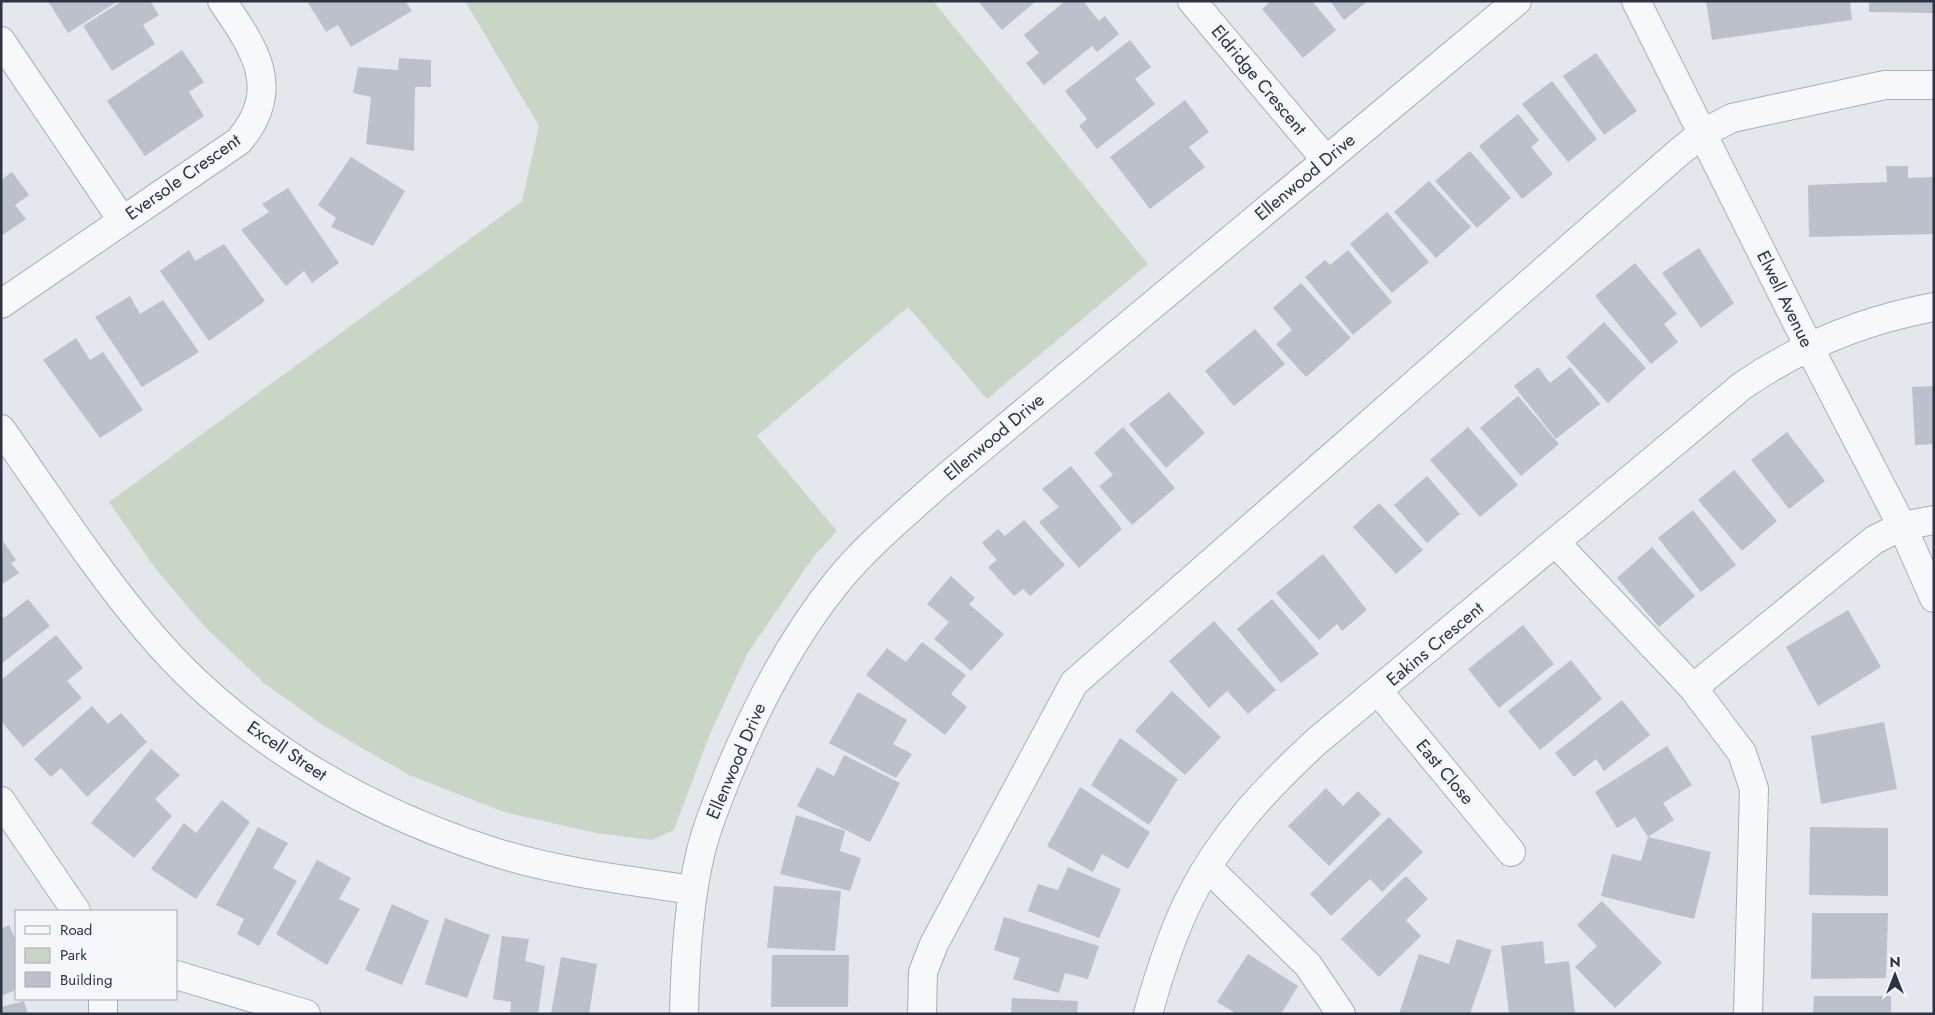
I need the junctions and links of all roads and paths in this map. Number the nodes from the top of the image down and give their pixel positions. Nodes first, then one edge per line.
1 (222, 1) edge
2 (1192, 1) edge
3 (1518, 1) edge
4 (1636, 1) edge
5 (1, 41) edge
6 (1934, 85) edge
7 (1704, 134) junction
8 (1326, 160) junction
9 (122, 220) junction
10 (1, 304) edge
11 (1934, 307) edge
12 (1809, 347) junction
13 (1, 429) edge
14 (1934, 520) edge
15 (1902, 526) junction
16 (1556, 543) junction
17 (1934, 598) edge
18 (1693, 688) junction
19 (1378, 691) junction
20 (1, 801) edge
21 (1511, 852) dead end
22 (1208, 868) junction
23 (693, 890) junction
24 (75, 910) edge
25 (178, 977) edge
26 (104, 1000) edge
27 (103, 1014) edge
28 (306, 1014) edge
29 (684, 1014) edge
30 (922, 1014) edge
31 (1148, 1014) edge
32 (1341, 1014) edge
33 (1748, 1014) edge

1 - 9 street, Eversole Crescent
2 - 8 street, Eldridge Crescent
3 - 8 street, Ellenwood Drive
4 - 7 street, Elwell Avenue
5 - 9 street
6 - 7 street
7 - 12 street, Elwell Avenue
7 - 30 street
8 - 23 street, Ellenwood Drive
9 - 10 street, Eversole Crescent
11 - 12 street, Eakins Crescent
12 - 15 street, Elwell Avenue
12 - 16 street, Eakins Crescent
13 - 23 street, Excell Street
14 - 15 street
15 - 17 street, Elwell Avenue
15 - 18 street
16 - 18 street
16 - 19 street, Eakins Crescent
18 - 33 street
19 - 21 street, East Close
19 - 22 street, Eakins Crescent
20 - 24 street
22 - 31 street, Eakins Crescent
22 - 32 street
23 - 29 street, Ellenwood Drive
25 - 28 street
26 - 27 street

